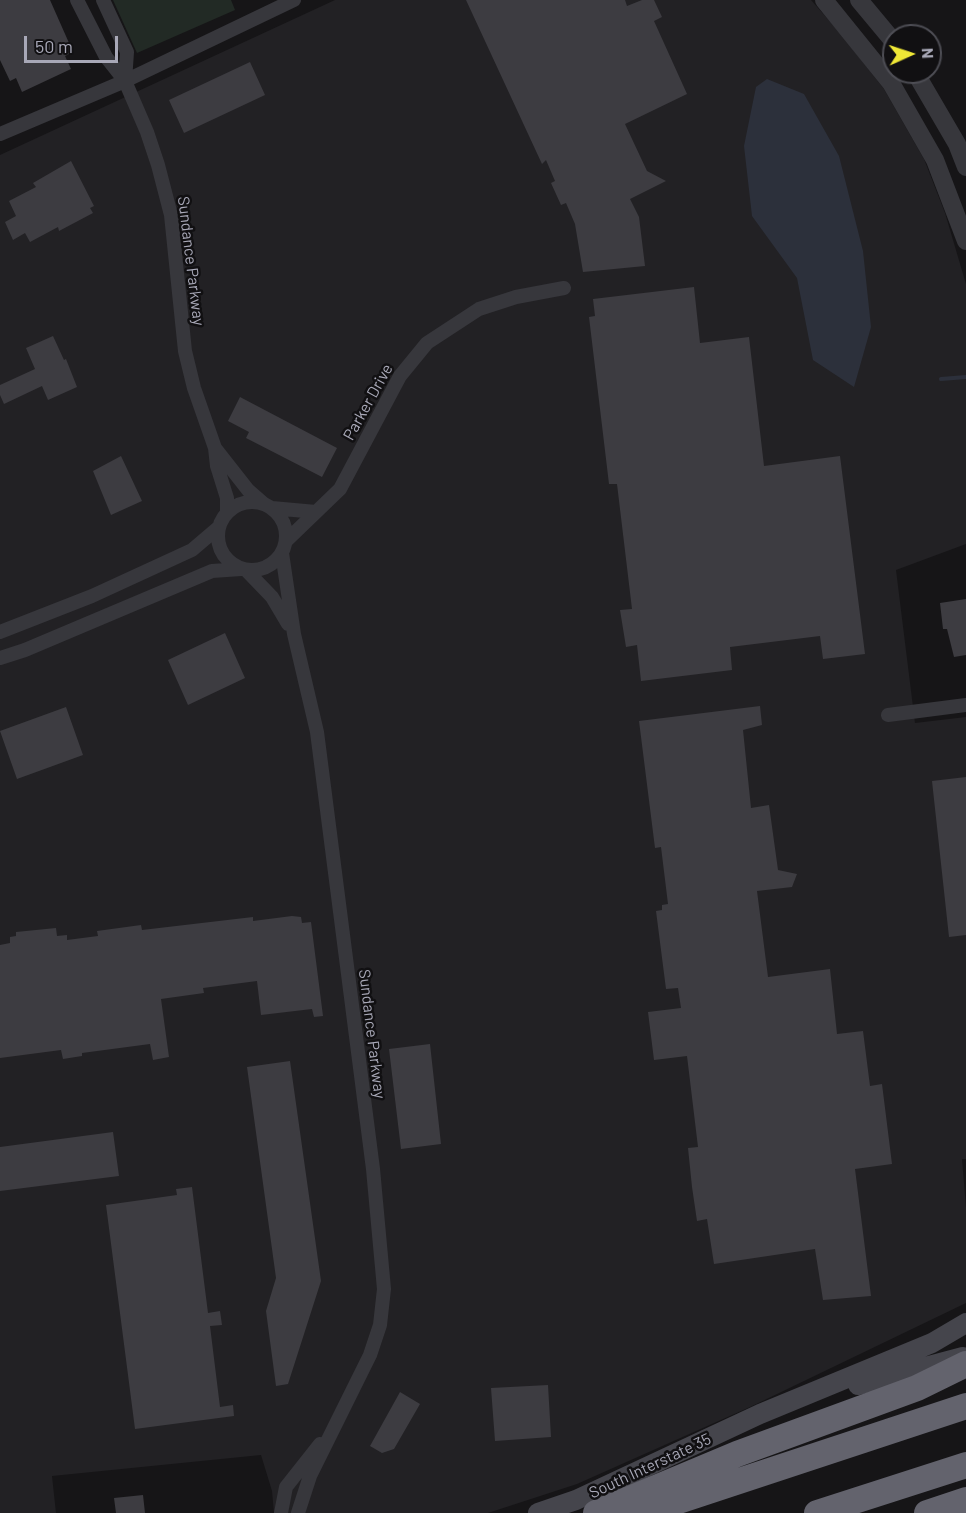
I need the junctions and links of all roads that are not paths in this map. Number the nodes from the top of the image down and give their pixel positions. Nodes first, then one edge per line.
1 (77, 0) edge
2 (103, 0) edge
3 (294, 0) edge
4 (824, 0) edge
5 (859, 0) edge
6 (882, 28) edge
7 (125, 81) junction
8 (922, 84) edge
9 (0, 134) edge
10 (966, 167) edge
11 (966, 241) edge
12 (564, 288) dead end
13 (215, 448) junction
14 (268, 506) junction
15 (316, 512) junction
16 (228, 513) junction
17 (219, 527) junction
18 (284, 547) junction
19 (243, 569) junction
20 (92, 596) junction
21 (101, 618) junction
22 (0, 632) edge
23 (294, 634) junction
24 (0, 658) edge
25 (966, 705) edge
26 (888, 715) dead end
27 (966, 1323) edge
28 (966, 1357) edge
29 (966, 1364) edge
30 (966, 1406) edge
31 (760, 1414) junction
32 (332, 1431) junction
33 (966, 1464) edge
34 (966, 1500) edge
35 (281, 1513) edge
36 (298, 1513) edge
37 (538, 1513) edge
38 (596, 1513) edge
39 (642, 1513) edge
40 (817, 1513) edge
41 (927, 1513) edge

1 - 7 street, Sundance Parkway
2 - 7 street, Sundance Parkway
3 - 7 street
4 - 11 street
5 - 6 street
7 - 9 street
7 - 13 street, Sundance Parkway
8 - 10 street
12 - 15 street, Parker Drive
13 - 14 street, Sundance Parkway
13 - 16 street, Sundance Parkway
14 - 15 street
14 - 16 street
14 - 18 street
15 - 18 street, Parker Drive
16 - 17 street
17 - 19 street
17 - 20 street
18 - 19 street
18 - 23 street, Sundance Parkway
19 - 21 street
19 - 23 street, Sundance Parkway
20 - 21 street
20 - 22 street
21 - 24 street
23 - 32 street, Sundance Parkway
25 - 26 street
27 - 31 main road, South Interstate 35
28 - 31 main road, South Interstate 35
29 - 38 highway
30 - 39 highway
31 - 37 main road, South Interstate 35
32 - 35 street, Sundance Parkway
32 - 36 street, Sundance Parkway
33 - 40 highway
34 - 41 highway

